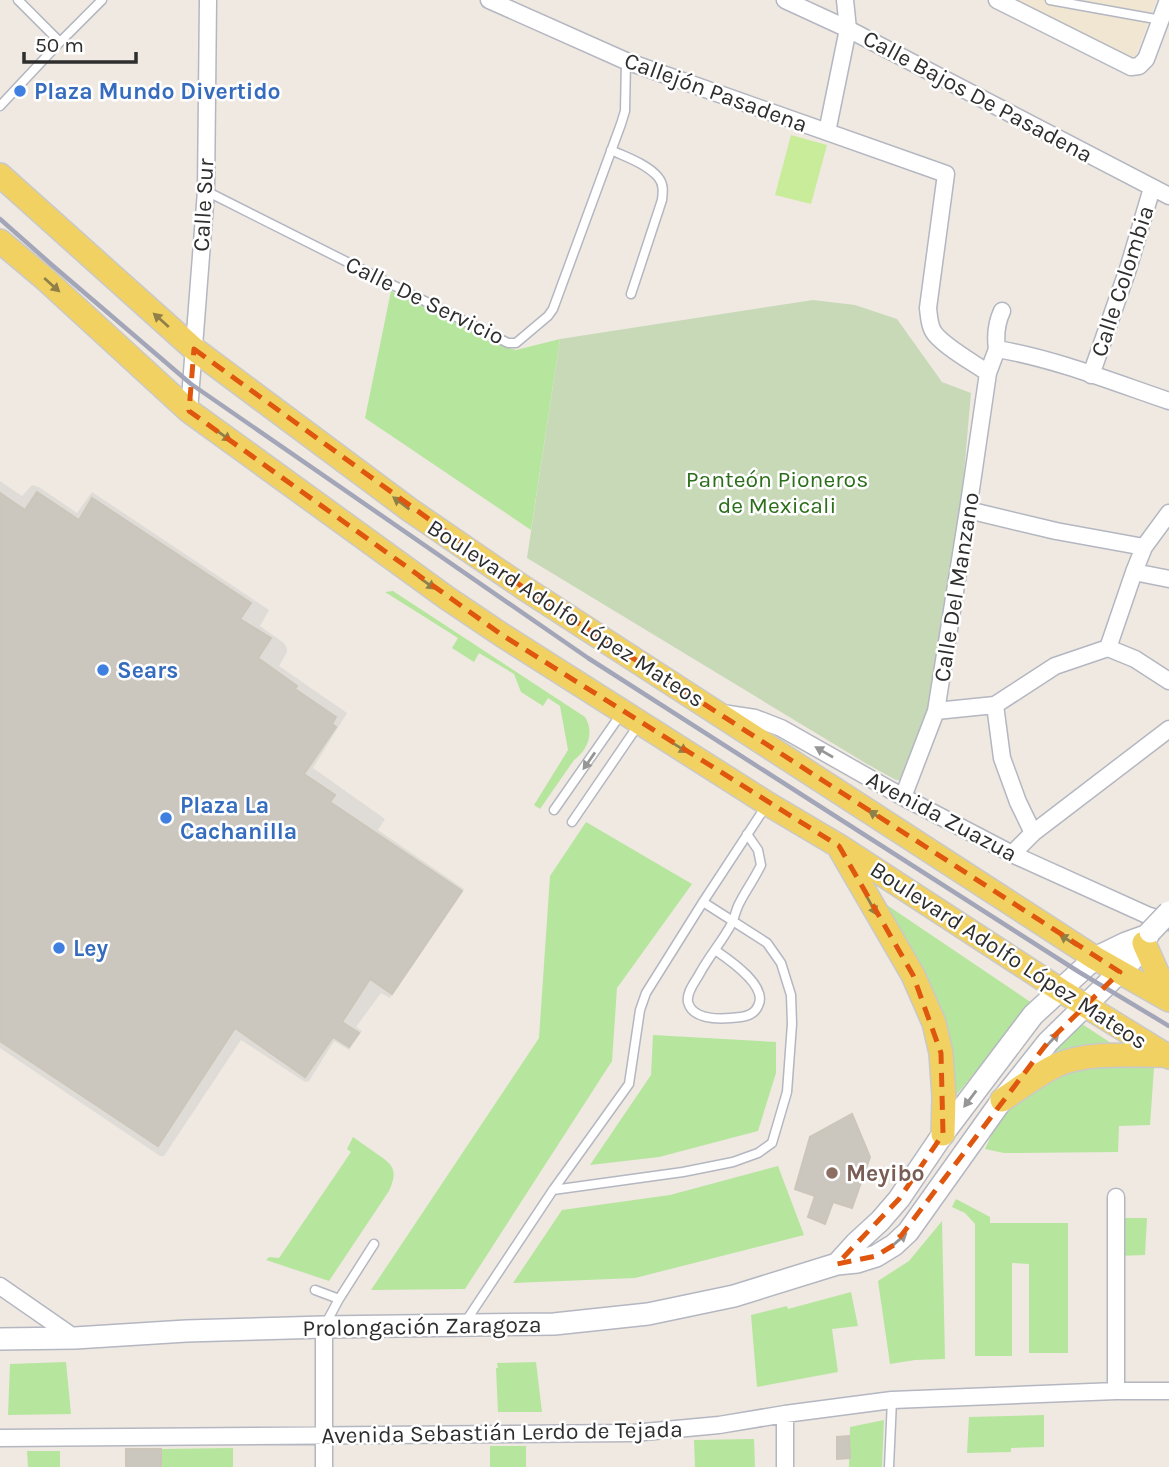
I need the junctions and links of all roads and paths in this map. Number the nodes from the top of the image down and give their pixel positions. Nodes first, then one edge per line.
1 (18, 0) edge
2 (102, 0) edge
3 (208, 0) edge
4 (489, 0) edge
5 (785, 0) edge
6 (845, 0) edge
7 (997, 0) edge
8 (1049, 0) edge
9 (1168, 0) edge
10 (1161, 20) junction
11 (848, 29) junction
12 (60, 43) junction
13 (626, 61) junction
14 (0, 106) edge
15 (827, 132) junction
16 (611, 150) junction
17 (0, 175) edge
18 (1152, 188) junction
19 (206, 191) junction
20 (1169, 195) edge
21 (0, 241) edge
22 (631, 294) dead end
23 (1002, 311) dead end
24 (194, 349) junction
25 (998, 349) junction
26 (988, 373) junction
27 (1091, 375) junction
28 (1169, 401) edge
29 (189, 411) junction
30 (968, 510) junction
31 (1169, 513) edge
32 (1144, 548) junction
33 (1134, 572) junction
34 (1169, 579) edge
35 (1108, 648) junction
36 (1169, 681) edge
37 (995, 705) junction
38 (716, 712) junction
39 (936, 712) junction
40 (631, 717) junction
41 (1169, 729) edge
42 (902, 797) junction
43 (768, 804) junction
44 (554, 810) dead end
45 (572, 822) dead end
46 (1032, 833) junction
47 (747, 834) junction
48 (839, 846) junction
49 (1012, 854) junction
50 (703, 902) junction
51 (1169, 912) edge
52 (733, 921) junction
53 (1153, 933) edge
54 (715, 950) junction
55 (1095, 958) junction
56 (1120, 972) junction
57 (1060, 990) junction
58 (1169, 991) edge
59 (1169, 1000) edge
60 (1085, 1006) junction
61 (1167, 1056) edge
62 (1002, 1100) junction
63 (943, 1134) junction
64 (553, 1190) junction
65 (1116, 1197) dead end
66 (374, 1244) dead end
67 (837, 1264) junction
68 (0, 1286) edge
69 (315, 1290) dead end
70 (339, 1299) junction
71 (463, 1326) junction
72 (324, 1327) junction
73 (75, 1338) junction
74 (0, 1339) edge
75 (1116, 1391) junction
76 (1169, 1391) edge
77 (892, 1400) junction
78 (785, 1414) junction
79 (325, 1436) junction
80 (0, 1438) edge
81 (324, 1467) edge
82 (785, 1467) edge
83 (889, 1467) edge

1 - 12 lane
2 - 12 lane
3 - 19 street, Calle Sur
4 - 13 street, Callejón Pasadena
5 - 11 street, Calle Bajos De Pasadena
6 - 11 street
7 - 10 street
8 - 10 lane
9 - 10 street
11 - 15 street
11 - 18 street, Calle Bajos De Pasadena
12 - 14 lane
13 - 15 street, Callejón Pasadena
13 - 16 lane, Calle De Servicio
15 - 26 street, Callejón Pasadena
16 - 19 lane, Calle De Servicio
16 - 22 lane
24 -> 17 main road, Boulevard Adolfo López Mateos
18 - 20 street, Calle Bajos De Pasadena
18 - 27 street, Calle Colombia
19 - 24 street, Calle Sur
21 -> 29 main road, Boulevard Adolfo López Mateos
23 - 25 street
24 - 29 street, Calle Sur
38 -> 24 main road, Boulevard Adolfo López Mateos
25 - 26 street
25 - 27 street, Calle Colombia
26 - 30 street, Calle Del Manzano
27 - 28 street, Calle Colombia
29 -> 40 main road, Boulevard Adolfo López Mateos
30 - 32 street
30 - 39 street, Calle Del Manzano
31 - 32 street
32 - 33 street
33 - 34 street
33 - 35 street
35 - 36 street
35 - 37 street
37 - 39 street
37 - 46 street
42 -> 38 street, Avenida Zuazua
55 -> 38 main road, Boulevard Adolfo López Mateos
39 - 42 street, Calle Del Manzano
40 -> 43 main road, Boulevard Adolfo López Mateos
40 -> 44 lane
40 - 45 lane
41 - 46 street
42 - 49 street, Avenida Zuazua
43 - 47 lane
43 - 48 main road, Boulevard Adolfo López Mateos
46 - 49 street
47 - 50 lane
47 - 52 lane
48 - 57 main road, Boulevard Adolfo López Mateos
48 -> 63 main road
49 - 53 street, Avenida Zuazua
50 - 52 lane
50 - 64 lane
51 - 53 main road, Prolongación Zaragoza, bridge
52 - 54 lane
52 - 64 lane
53 - 55 main road, Prolongación Zaragoza
53 - 56 main road, Prolongación Zaragoza
53 - 58 main road
54 - 54 lane
55 - 56 main road, Boulevard Adolfo López Mateos
55 - 57 main road, Prolongación Zaragoza
56 - 59 main road, Boulevard Adolfo López Mateos
56 - 60 main road, Prolongación Zaragoza
57 - 60 main road, Boulevard Adolfo López Mateos
57 -> 63 main road, Prolongación Zaragoza
60 - 61 main road, Boulevard Adolfo López Mateos
62 -> 60 main road, Prolongación Zaragoza
61 - 62 main road
67 -> 62 main road, Prolongación Zaragoza
63 - 67 main road, Prolongación Zaragoza
64 - 71 lane
65 - 75 street
66 - 70 lane
67 - 71 main road, Prolongación Zaragoza
68 - 73 street
69 - 70 lane
70 - 72 lane
71 - 72 main road, Prolongación Zaragoza
72 - 73 main road, Prolongación Zaragoza
72 - 79 street
73 - 74 main road, Prolongación Zaragoza
75 - 76 street, Avenida Sebastián Lerdo de Tejada
75 - 77 street, Avenida Sebastián Lerdo de Tejada
77 - 78 street, Avenida Sebastián Lerdo de Tejada
77 - 83 lane
78 - 79 street, Avenida Sebastián Lerdo de Tejada
78 - 82 street
79 - 80 street, Avenida Sebastián Lerdo de Tejada
79 - 81 street

